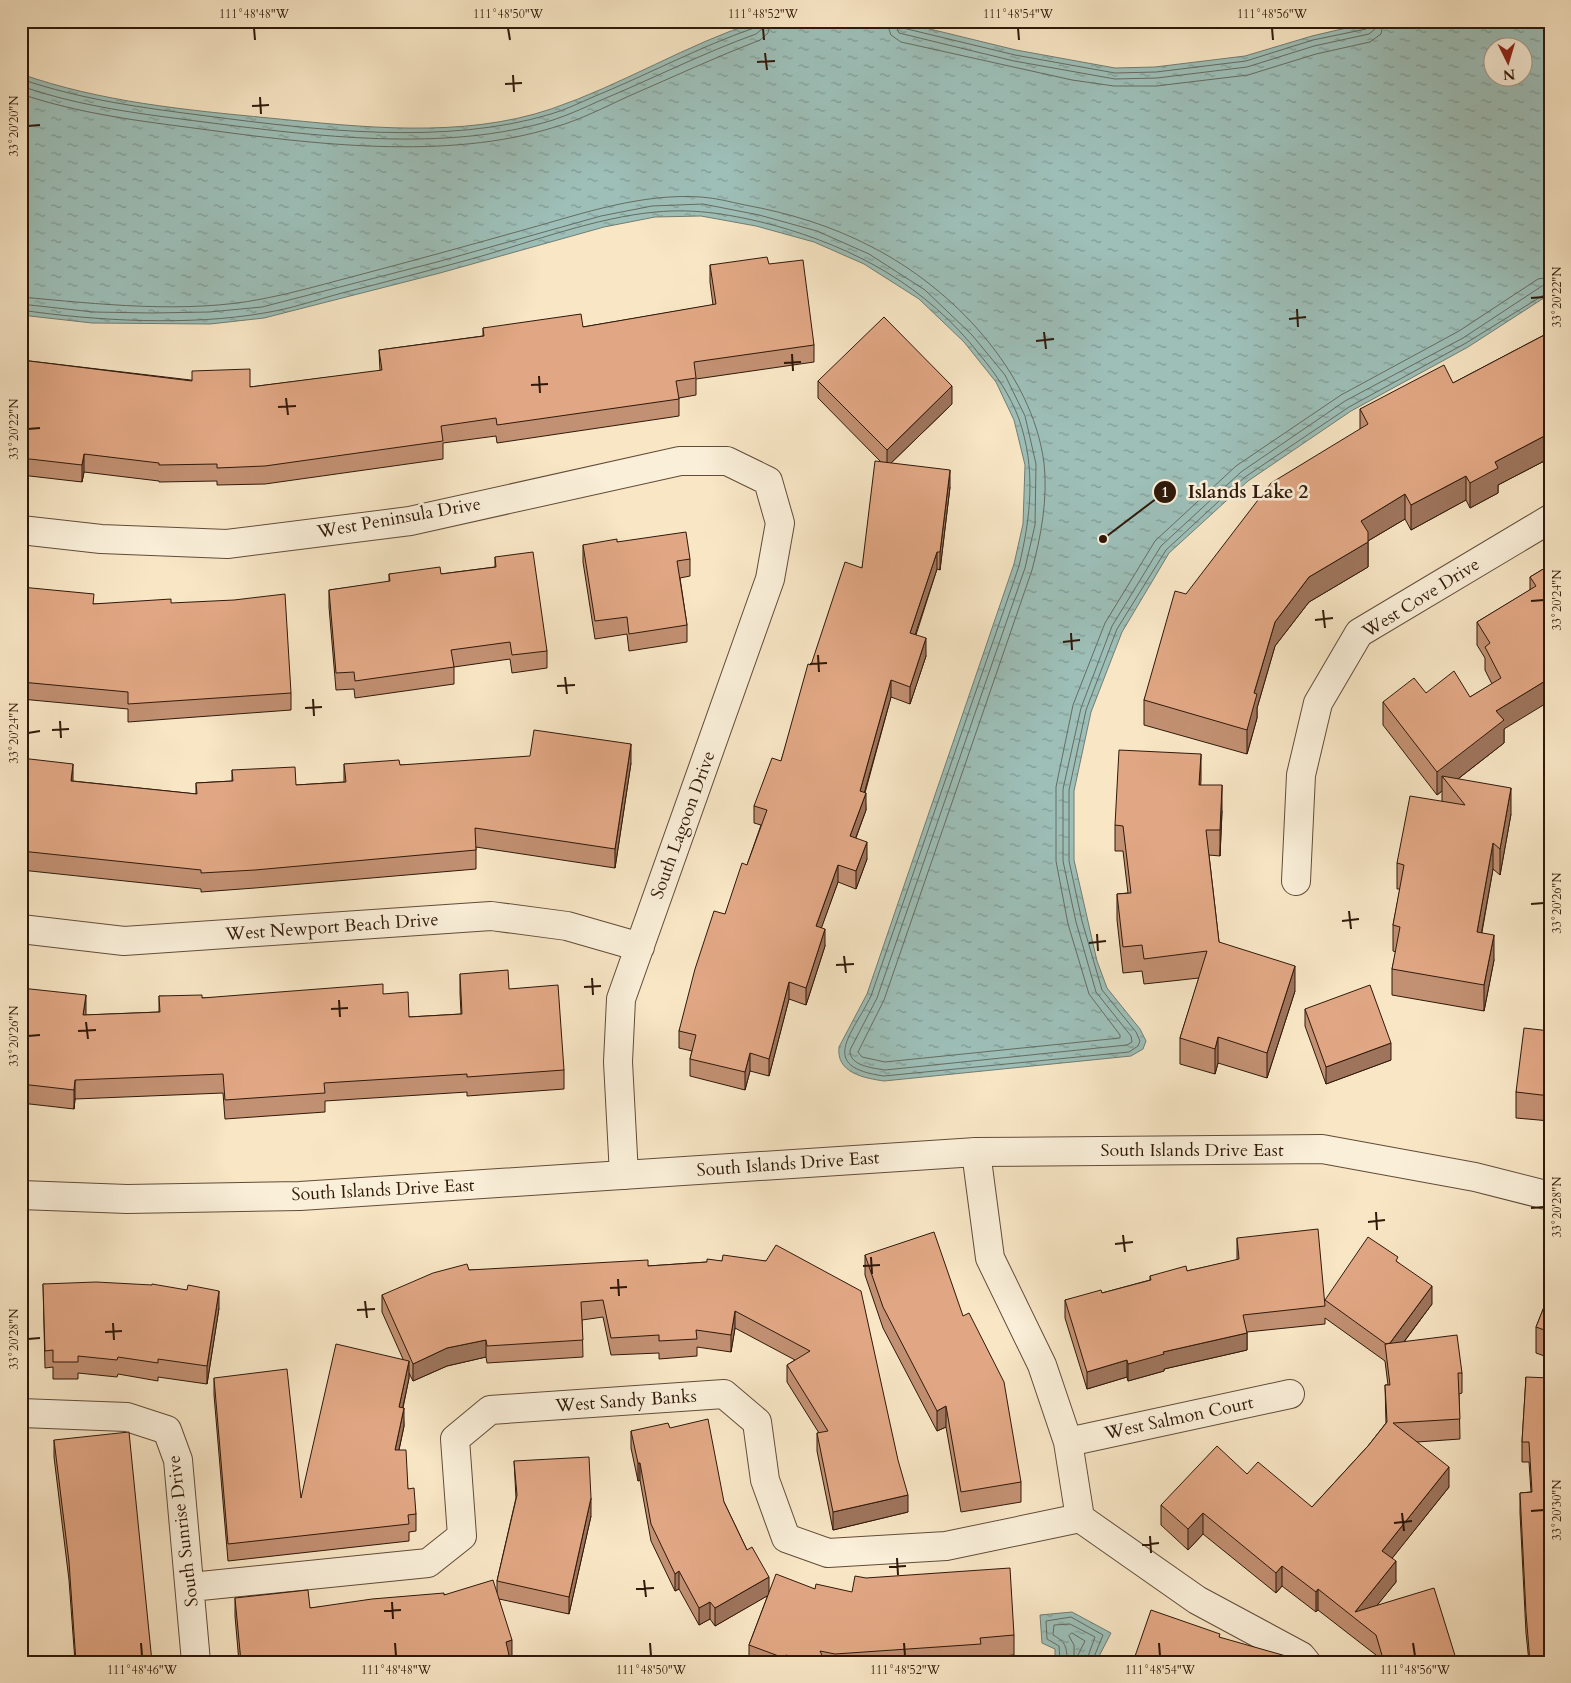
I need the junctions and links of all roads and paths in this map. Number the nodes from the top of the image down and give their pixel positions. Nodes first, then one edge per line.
1 (768, 481) joint
2 (1550, 519) edge
3 (21, 530) edge
4 (1296, 881) dead end
5 (21, 929) edge
6 (640, 946) junction
7 (976, 1152) junction
8 (624, 1175) junction
9 (21, 1195) edge
10 (1550, 1196) edge
11 (1290, 1394) dead end
12 (21, 1413) edge
13 (1068, 1442) junction
14 (1080, 1518) junction
15 (191, 1587) junction
16 (196, 1662) edge
17 (1306, 1662) edge

1 - 3 street, West Peninsula Drive
1 - 6 street, South Lagoon Drive
2 - 4 street, West Cove Drive
5 - 6 street, West Newport Beach Drive
6 - 8 street, South Lagoon Drive
7 - 8 street, South Islands Drive East
7 - 10 street, South Islands Drive East
7 - 13 street
8 - 9 street, South Islands Drive East
11 - 13 street, West Salmon Court
12 - 15 street, South Sunrise Drive
13 - 14 street
14 - 15 street, West Sandy Banks
14 - 17 street
15 - 16 street, South Sunrise Drive

